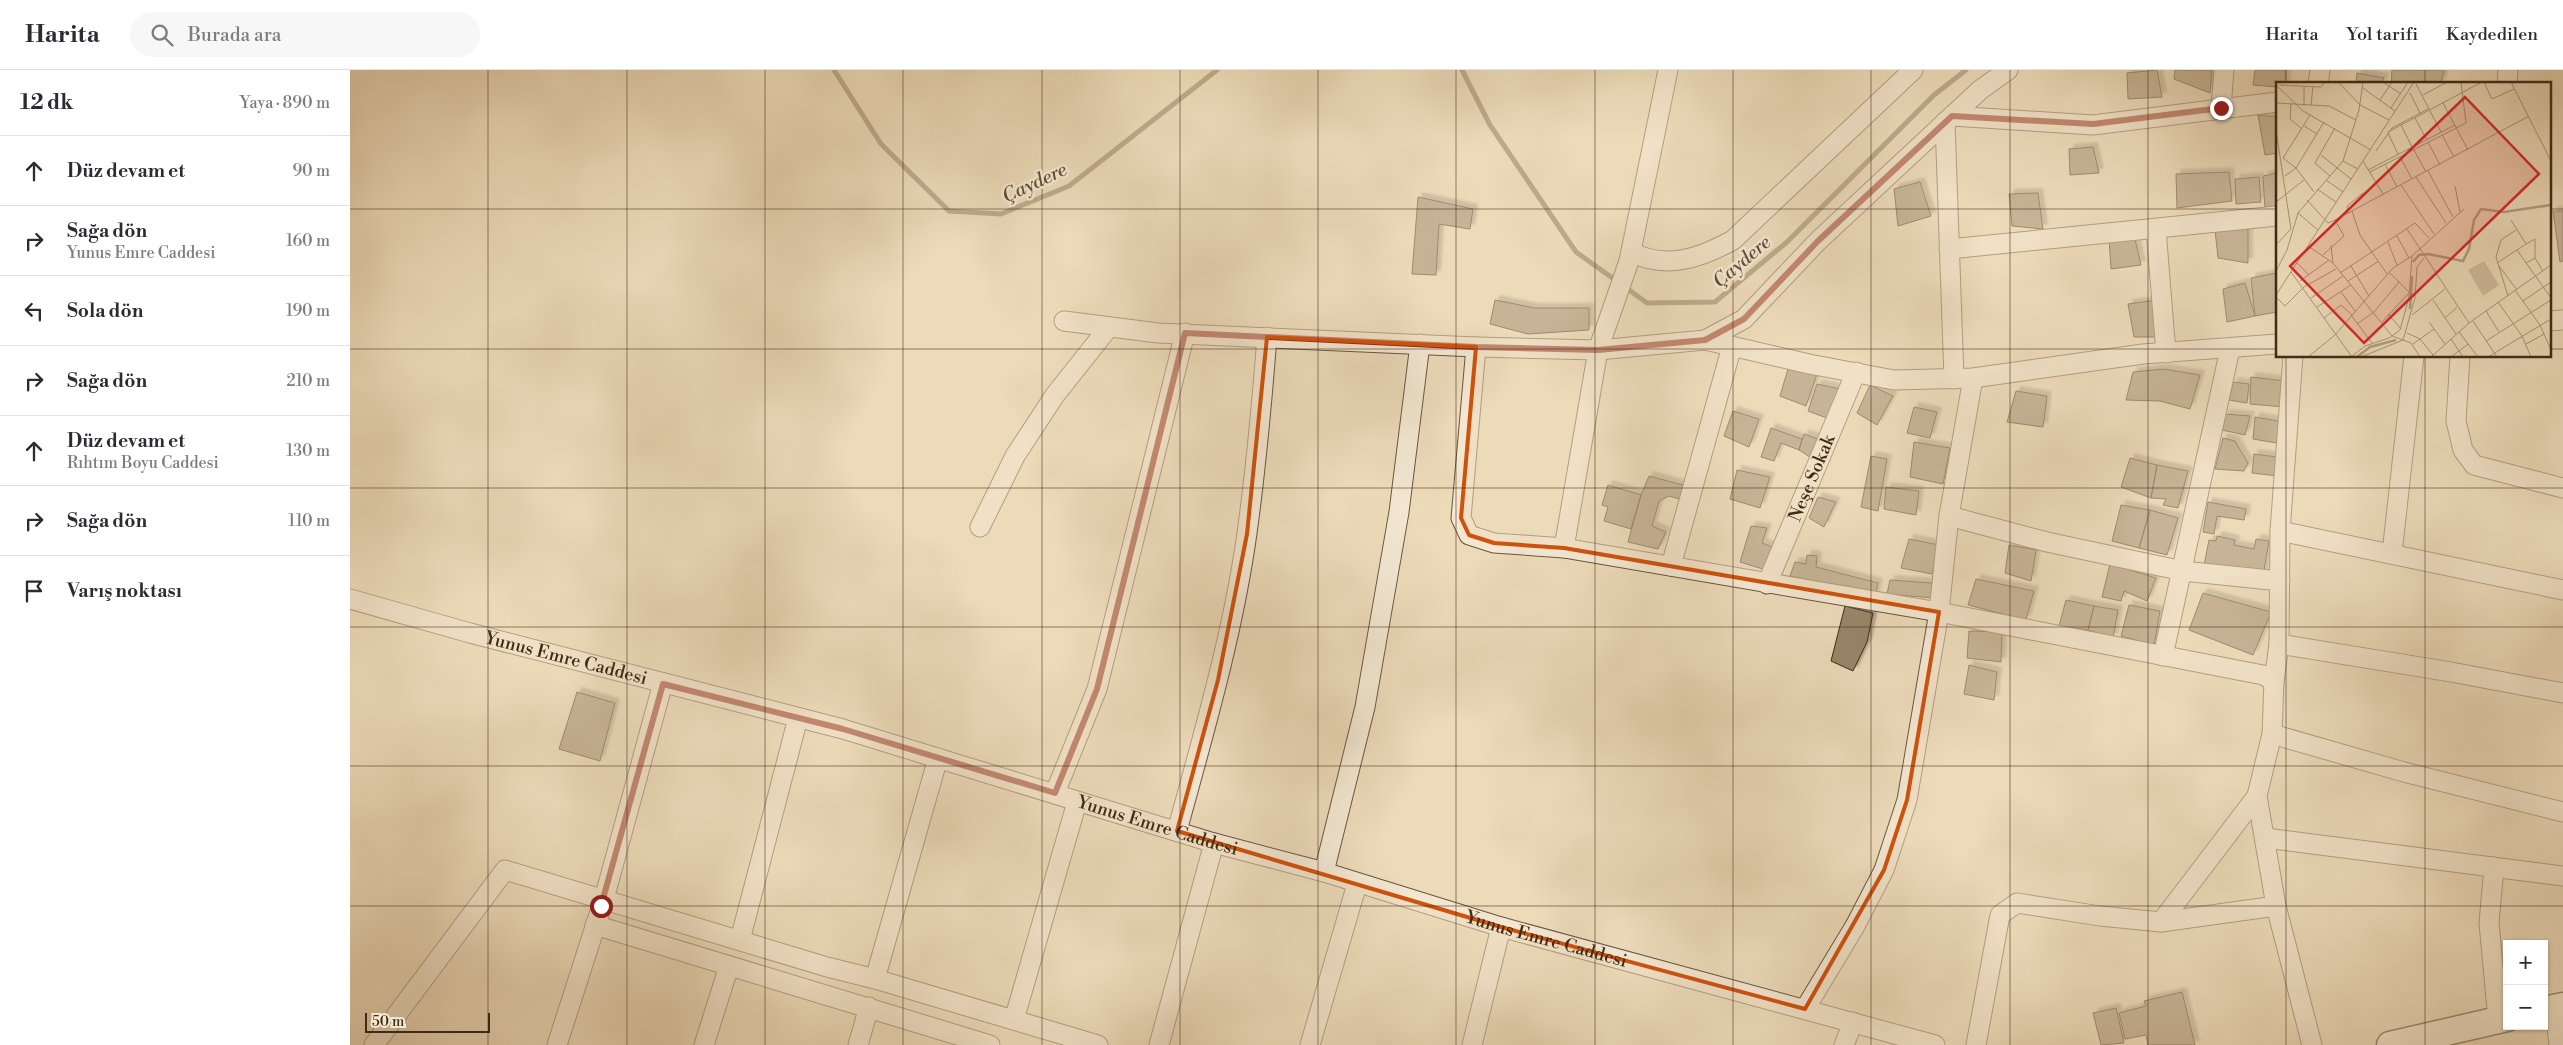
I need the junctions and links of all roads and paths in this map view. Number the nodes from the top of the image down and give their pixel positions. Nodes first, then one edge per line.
1 (1668, 70) edge
2 (1913, 70) edge
3 (2008, 70) edge
4 (2224, 70) edge
5 (2276, 102) edge
6 (2221, 108) junction
7 (1949, 119) junction
8 (2276, 216) edge
9 (2156, 229) junction
10 (1949, 249) junction
11 (1630, 257) junction
12 (2563, 320) edge
13 (1064, 321) dead end
14 (2550, 321) edge
15 (1109, 327) junction
16 (1185, 333) junction
17 (1267, 337) junction
18 (1705, 340) junction
19 (1420, 344) junction
20 (2276, 344) edge
21 (1732, 346) junction
22 (1476, 347) junction
23 (2230, 349) junction
24 (1598, 350) junction
25 (2166, 353) junction
26 (2293, 358) edge
27 (2414, 358) edge
28 (2460, 358) edge
29 (1856, 372) junction
30 (1973, 378) junction
31 (1954, 379) junction
32 (2563, 488) edge
33 (1949, 516) junction
34 (980, 527) dead end
35 (2280, 531) junction
36 (1564, 548) junction
37 (2392, 553) junction
38 (1670, 566) junction
39 (2183, 571) junction
40 (2280, 581) junction
41 (1767, 584) junction
42 (2563, 590) edge
43 (350, 599) edge
44 (1939, 612) junction
45 (2279, 644) junction
46 (2163, 656) junction
47 (2274, 681) junction
48 (663, 684) junction
49 (2563, 693) edge
50 (798, 718) junction
51 (2272, 734) junction
52 (938, 758) junction
53 (1055, 793) junction
54 (2257, 796) junction
55 (1077, 802) junction
56 (2563, 812) edge
57 (1177, 831) junction
58 (2266, 838) junction
59 (1214, 843) junction
60 (2494, 867) junction
61 (1324, 872) junction
62 (2563, 876) edge
63 (1357, 884) junction
64 (604, 899) junction
65 (2276, 906) junction
66 (2161, 922) junction
67 (595, 925) junction
68 (1501, 927) junction
69 (740, 940) junction
70 (730, 966) junction
71 (875, 979) junction
72 (870, 1007) junction
73 (2554, 1008) edge
74 (1805, 1009) junction
75 (2503, 1019) edge
76 (1014, 1020) junction
77 (1853, 1022) junction
78 (374, 1045) edge
79 (558, 1045) edge
80 (704, 1045) edge
81 (858, 1045) edge
82 (990, 1045) edge
83 (1098, 1045) edge
84 (1159, 1045) edge
85 (1310, 1045) edge
86 (1472, 1045) edge
87 (1844, 1045) edge
88 (1935, 1045) edge
89 (1976, 1045) edge
90 (2312, 1045) edge
91 (2390, 1045) edge
92 (2559, 1045) edge

1 - 11 street
2 - 11 street
3 - 7 street
4 - 6 street
5 - 6 street
6 - 7 street
7 - 10 street
7 - 18 street
8 - 9 street
9 - 10 street
9 - 25 street
10 - 31 street
11 - 24 street
12 - 14 street
13 - 15 street
15 - 16 street
15 - 34 street
16 - 17 street
16 - 53 street
17 - 19 street
17 - 57 street
18 - 21 street
18 - 24 street
19 - 22 street
19 - 61 street
20 - 23 street
21 - 29 street
21 - 38 street
22 - 24 street
22 - 36 street
23 - 25 street
23 - 39 street
24 - 36 street
25 - 30 street
26 - 35 street
27 - 37 street
28 - 32 street
29 - 31 street
29 - 41 street, Neşe Sokak
30 - 31 street
30 - 33 street
33 - 39 street
33 - 44 street
35 - 37 street
35 - 40 street
36 - 38 street
37 - 42 street
38 - 41 street
39 - 40 street
39 - 46 street
40 - 45 street
41 - 44 street
43 - 48 street, Yunus Emre Caddesi
44 - 46 street
44 - 74 street
45 - 47 street
45 - 49 street
46 - 47 street
47 - 51 street
48 - 50 street, Yunus Emre Caddesi
48 - 64 street
50 - 52 street, Yunus Emre Caddesi
50 - 69 street
51 - 54 street
51 - 56 street
52 - 53 street, Yunus Emre Caddesi
52 - 71 street
53 - 55 street, Yunus Emre Caddesi
54 - 58 street
54 - 66 street
55 - 57 street, Yunus Emre Caddesi
55 - 76 street
57 - 59 street, Yunus Emre Caddesi
58 - 60 street
58 - 65 street
59 - 61 street, Yunus Emre Caddesi
59 - 84 street
60 - 62 street
60 - 75 street
61 - 63 street, Yunus Emre Caddesi
63 - 68 street, Yunus Emre Caddesi
63 - 85 street
64 - 67 street
64 - 69 street
64 - 78 street
65 - 66 street
65 - 90 street
66 - 89 street
67 - 70 street
67 - 79 street
68 - 74 street, Yunus Emre Caddesi
68 - 86 street
69 - 71 street
70 - 72 street
70 - 80 street
71 - 76 street
72 - 81 street
72 - 82 street
73 - 92 street
74 - 77 street, Yunus Emre Caddesi
75 - 91 main road
76 - 83 street
77 - 87 street
77 - 88 street, Yunus Emre Caddesi

